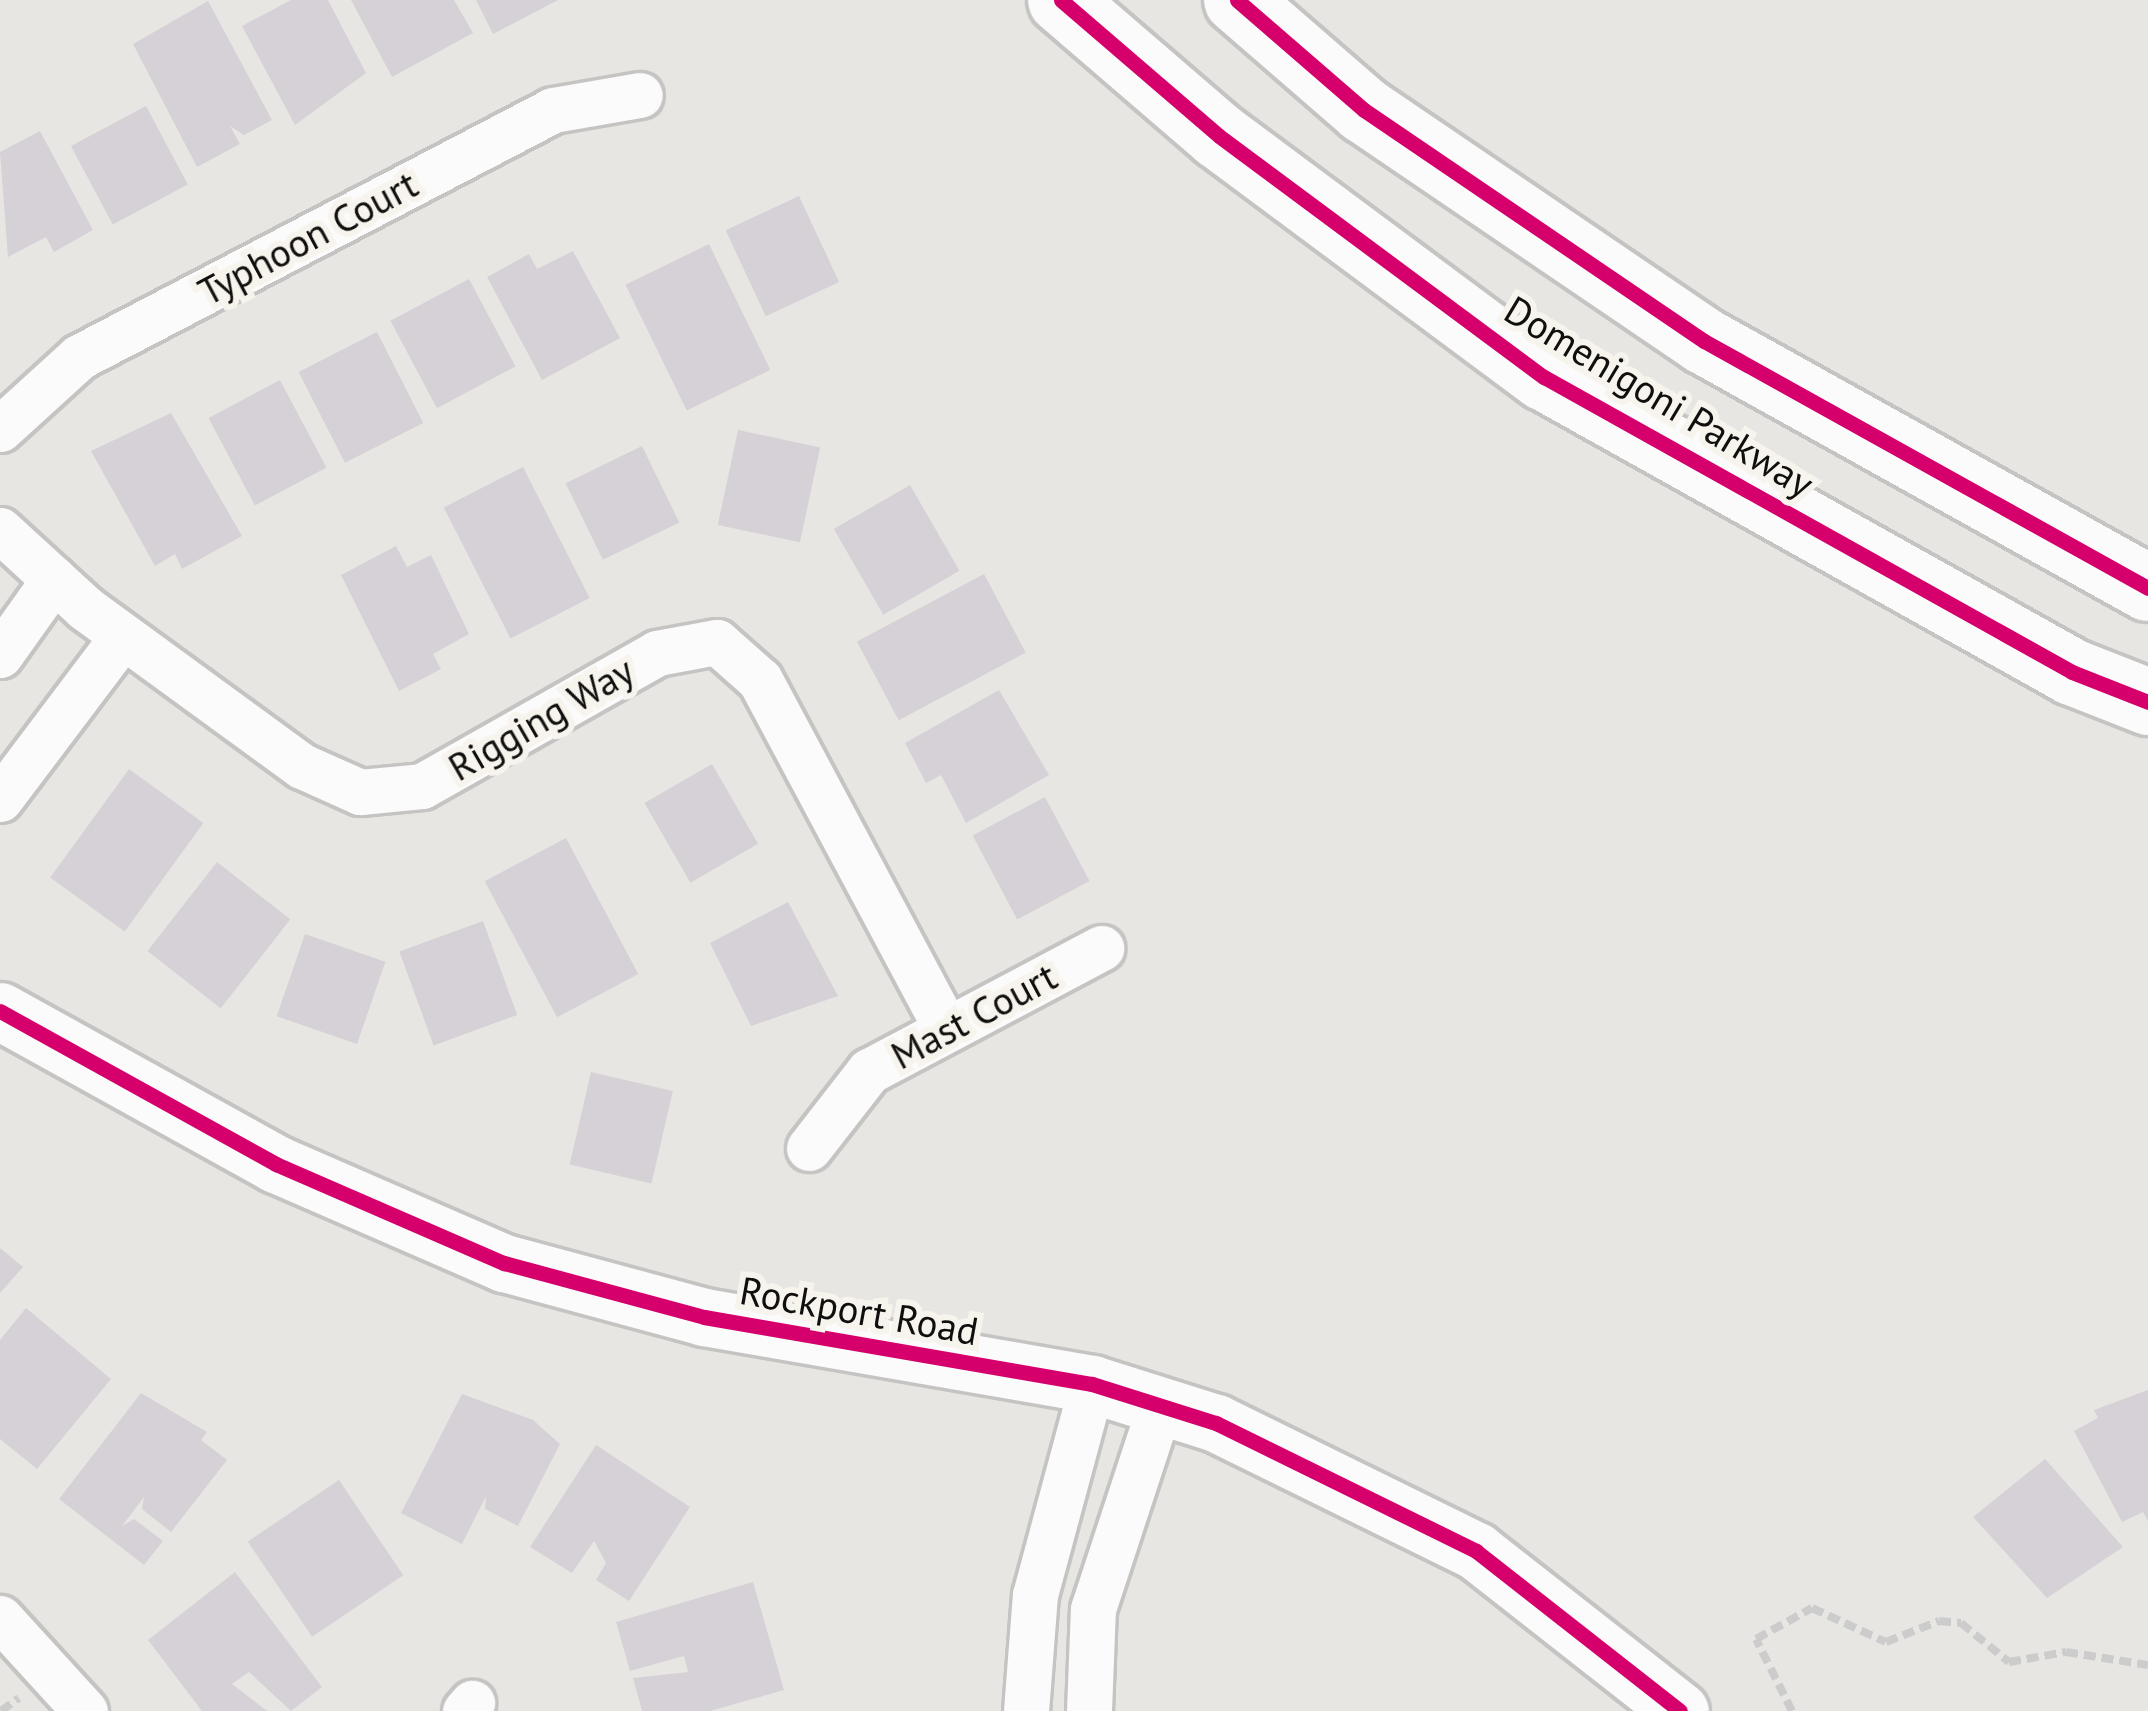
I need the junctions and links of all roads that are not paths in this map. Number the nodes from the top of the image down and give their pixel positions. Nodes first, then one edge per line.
1 (1061, 0) edge
2 (1237, 0) edge
3 (640, 95) dead end
4 (0, 429) edge
5 (0, 530) edge
6 (54, 579) junction
7 (2148, 588) edge
8 (122, 636) junction
9 (0, 655) edge
10 (2148, 702) edge
11 (7, 774) edge
12 (1101, 948) dead end
13 (0, 1011) edge
14 (946, 1029) junction
15 (809, 1148) dead end
16 (1092, 1384) junction
17 (1161, 1402) junction
18 (0, 1618) edge
19 (85, 1711) edge
20 (1026, 1711) edge
21 (1089, 1711) edge
22 (1680, 1711) edge

1 - 10 main road, Domenigoni Parkway
2 - 7 main road, Domenigoni Parkway
3 - 4 street, Typhoon Court
5 - 6 street, Rigging Way
6 - 8 street, Rigging Way
6 - 9 street
8 - 11 street
8 - 14 street, Rigging Way
12 - 14 street, Mast Court
13 - 16 street, Rockport Road
14 - 15 street, Mast Court
16 - 17 street, Rockport Road
16 - 20 street
17 - 21 street
17 - 22 street, Rockport Road
18 - 19 street

